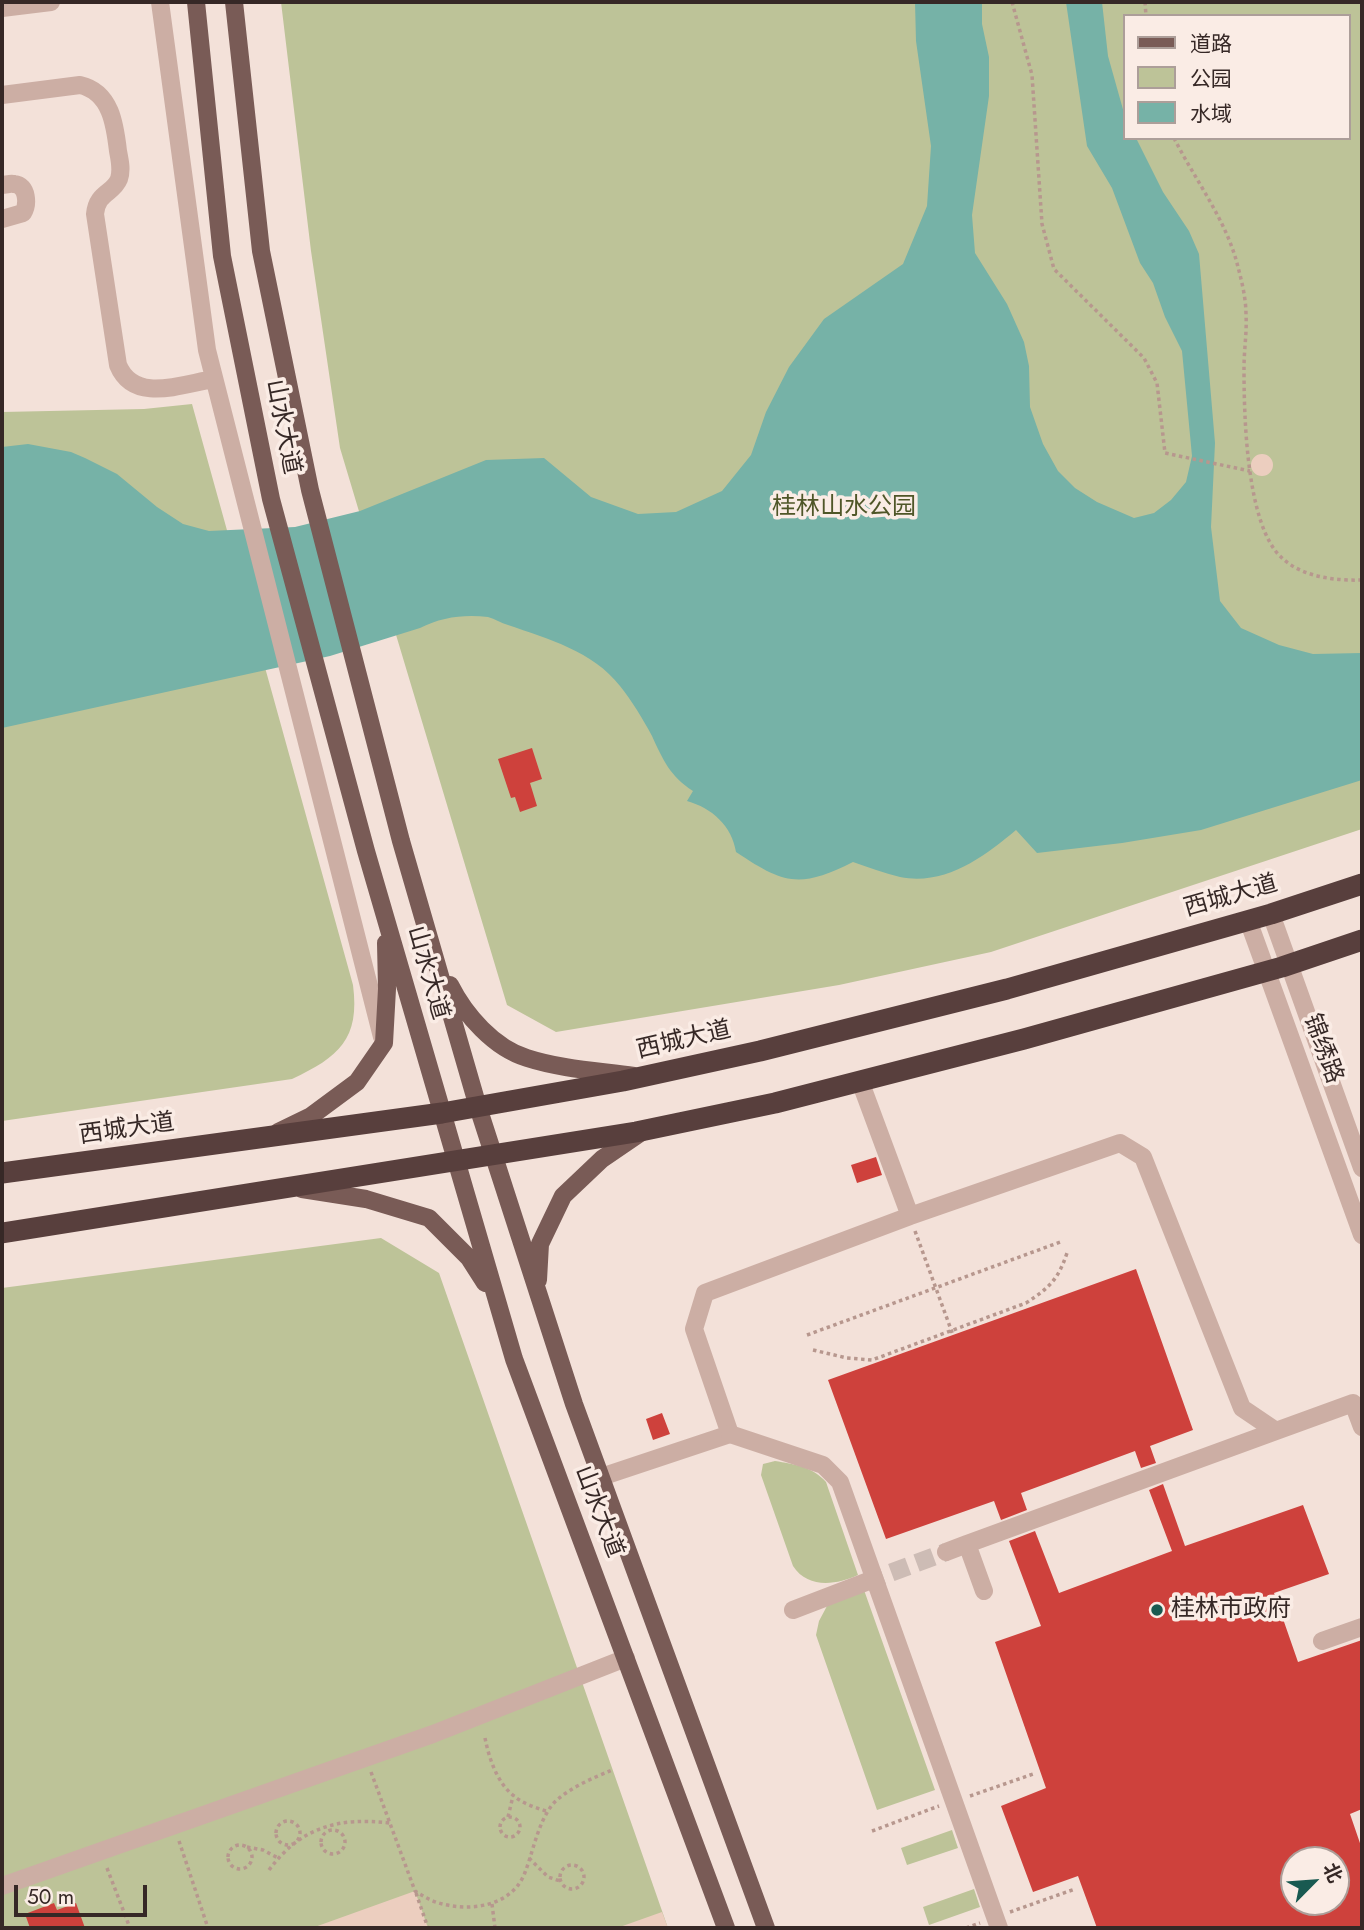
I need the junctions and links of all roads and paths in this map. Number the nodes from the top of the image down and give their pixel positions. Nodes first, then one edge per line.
1 (51, 2) edge
2 (160, 2) edge
3 (196, 2) edge
4 (234, 2) edge
5 (1012, 2) edge
6 (2, 8) edge
7 (2, 95) edge
8 (1175, 140) edge
9 (2, 185) edge
10 (2, 219) edge
11 (214, 379) junction
12 (1251, 471) junction
13 (1362, 580) edge
14 (1362, 884) edge
15 (1271, 914) junction
16 (385, 918) junction
17 (1248, 920) junction
18 (1362, 940) edge
19 (432, 947) junction
20 (1289, 964) junction
21 (1268, 971) junction
22 (384, 1043) junction
23 (641, 1077) junction
24 (860, 1081) junction
25 (478, 1107) junction
26 (442, 1113) junction
27 (643, 1131) junction
28 (270, 1136) junction
29 (493, 1154) junction
30 (455, 1160) junction
31 (1362, 1168) edge
32 (2, 1173) edge
33 (288, 1187) junction
34 (909, 1216) junction
35 (2, 1233) edge
36 (1362, 1235) edge
37 (1063, 1241) dead end
38 (1067, 1253) dead end
39 (936, 1288) junction
40 (537, 1290) junction
41 (498, 1304) junction
42 (953, 1333) junction
43 (807, 1335) dead end
44 (813, 1350) dead end
45 (1358, 1401) edge
46 (1362, 1427) edge
47 (1276, 1431) junction
48 (730, 1434) junction
49 (601, 1476) junction
50 (967, 1544) junction
51 (946, 1552) tunnel mouth
52 (866, 1582) tunnel mouth
53 (984, 1591) dead end
54 (793, 1610) dead end
55 (1362, 1627) edge
56 (1322, 1641) dead end
57 (626, 1658) junction
58 (485, 1738) dead end
59 (365, 1758) junction
60 (612, 1770) dead end
61 (1036, 1773) dead end
62 (513, 1796) junction
63 (954, 1801) junction
64 (549, 1812) junction
65 (508, 1817) junction
66 (390, 1824) junction
67 (173, 1825) junction
68 (327, 1829) junction
69 (872, 1831) dead end
70 (294, 1843) junction
71 (245, 1846) junction
72 (101, 1851) junction
73 (278, 1858) junction
74 (529, 1858) junction
75 (269, 1870) dead end
76 (561, 1882) junction
77 (2, 1886) edge
78 (1075, 1888) dead end
79 (415, 1892) junction
80 (492, 1904) junction
81 (997, 1923) edge
82 (130, 1928) edge
83 (208, 1928) edge
84 (428, 1928) edge
85 (495, 1928) edge
86 (726, 1928) edge
87 (766, 1928) edge

1 - 6 street
2 - 11 street
3 - 16 main road, 山水大道
4 - 19 main road, 山水大道
5 - 12 path
7 - 11 street
8 - 12 path
9 - 10 street
11 - 22 street
12 - 13 path
14 - 15 highway, 西城大道
15 - 17 highway, 西城大道
15 - 20 street, 锦绣路
16 - 22 main road
16 - 26 main road, 山水大道
17 - 21 street, 锦绣路
17 - 23 highway, 西城大道
18 - 20 highway
19 - 23 main road
19 - 25 main road, 山水大道
20 - 21 highway
20 - 31 street, 锦绣路
21 - 24 highway
21 - 36 street, 锦绣路
22 - 28 main road
23 - 25 highway, 西城大道
24 - 27 highway
24 - 34 street
25 - 26 highway, 西城大道
25 - 29 main road, 山水大道
26 - 28 highway, 西城大道
26 - 30 main road, 山水大道
27 - 29 highway
27 - 40 main road
28 - 32 highway, 西城大道
29 - 30 highway
29 - 40 main road, 山水大道
30 - 33 highway
30 - 41 main road, 山水大道
33 - 35 highway
33 - 41 main road
34 - 39 path
34 - 47 street
34 - 48 street
37 - 39 path
38 - 42 path
39 - 42 path
39 - 43 path
40 - 49 main road, 山水大道
41 - 57 main road, 山水大道
42 - 44 path
45 - 46 street
45 - 47 street
47 - 50 street
48 - 49 street
48 - 63 street, bridge
49 - 87 main road, 山水大道
50 - 51 street
50 - 53 street
52 - 54 street
55 - 56 street
57 - 59 street
57 - 86 main road, 山水大道
58 - 62 path
59 - 66 path
59 - 67 street
60 - 64 path
61 - 63 path
62 - 64 path
62 - 65 path
63 - 69 path
63 - 81 street, bridge
64 - 74 path
65 - 65 path
66 - 68 path
66 - 79 path
67 - 72 street
67 - 83 path
68 - 68 path
68 - 70 path
70 - 70 path
70 - 73 path
71 - 71 path
71 - 73 path
72 - 77 street
72 - 82 path
73 - 75 path
74 - 76 path
74 - 80 path
76 - 76 path
78 - 81 path
79 - 80 path
79 - 84 path
80 - 85 path

